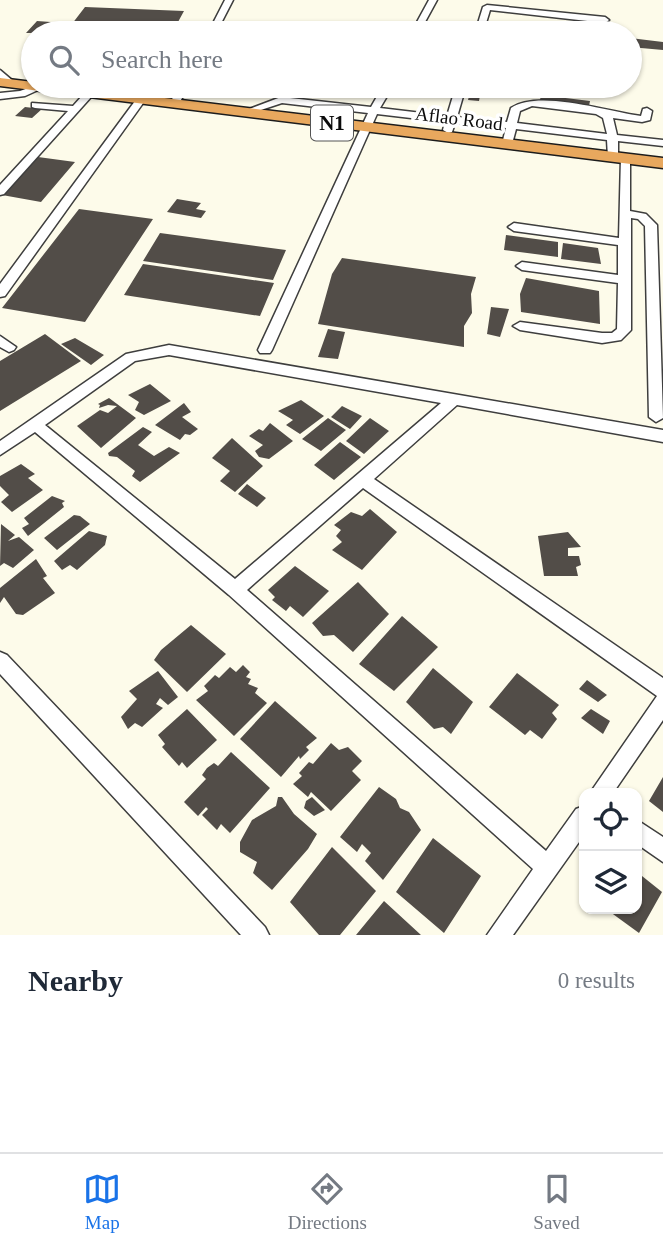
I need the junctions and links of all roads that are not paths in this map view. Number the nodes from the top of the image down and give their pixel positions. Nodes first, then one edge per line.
1 (229, 0) edge
2 (433, 0) edge
3 (606, 20) dead end
4 (218, 21) edge
5 (422, 21) edge
6 (483, 21) edge
7 (3, 80) edge
8 (21, 83) edge
9 (21, 94) edge
10 (0, 96) edge
11 (84, 98) edge
12 (137, 98) edge
13 (178, 98) edge
14 (381, 98) edge
15 (458, 98) edge
16 (142, 99) junction
17 (175, 103) junction
18 (35, 105) dead end
19 (74, 109) junction
20 (374, 110) junction
21 (647, 111) dead end
22 (246, 113) junction
23 (605, 114) junction
24 (451, 121) junction
25 (365, 127) junction
26 (511, 127) junction
27 (446, 136) junction
28 (611, 137) junction
29 (663, 143) edge
30 (507, 144) junction
31 (619, 158) junction
32 (663, 163) edge
33 (0, 192) edge
34 (625, 214) junction
35 (514, 227) dead end
36 (624, 242) junction
37 (522, 266) dead end
38 (624, 280) junction
39 (0, 293) edge
40 (520, 326) dead end
41 (265, 350) dead end
42 (454, 400) junction
43 (656, 417) dead end
44 (37, 426) junction
45 (663, 436) edge
46 (0, 449) edge
47 (364, 480) junction
48 (235, 590) junction
49 (0, 661) edge
50 (663, 689) edge
51 (663, 703) edge
52 (604, 788) edge
53 (579, 824) edge
54 (642, 835) edge
55 (663, 851) edge
56 (548, 867) junction
57 (257, 935) edge
58 (499, 935) edge

1 - 4 street
2 - 5 street
3 - 6 street
7 - 8 highway, Aflao Road / N1
9 - 10 street
11 - 19 street
12 - 16 highway, Aflao Road / N1
13 - 17 street
14 - 20 street
15 - 24 street
16 - 17 highway, Aflao Road / N1
16 - 39 street
17 - 22 highway, Aflao Road / N1
18 - 19 street
19 - 33 street
20 - 22 street
20 - 24 street
20 - 25 street
21 - 23 street
22 - 25 highway, Aflao Road / N1
23 - 26 street
23 - 28 street
24 - 26 street
24 - 27 street
25 - 27 highway, Aflao Road / N1
25 - 41 street
26 - 28 street
26 - 30 street
27 - 30 highway, Aflao Road / N1
28 - 29 street
28 - 31 street
30 - 31 highway, Aflao Road / N1
31 - 32 highway, Aflao Road / N1
31 - 34 street
34 - 36 street
34 - 43 street
35 - 36 street
36 - 38 street
37 - 38 street
38 - 40 street
42 - 44 street
42 - 45 street
42 - 47 street
44 - 46 street
44 - 48 street
47 - 48 street
47 - 50 street
48 - 56 street
49 - 57 street
51 - 52 street
53 - 56 street
54 - 55 street
56 - 58 street

